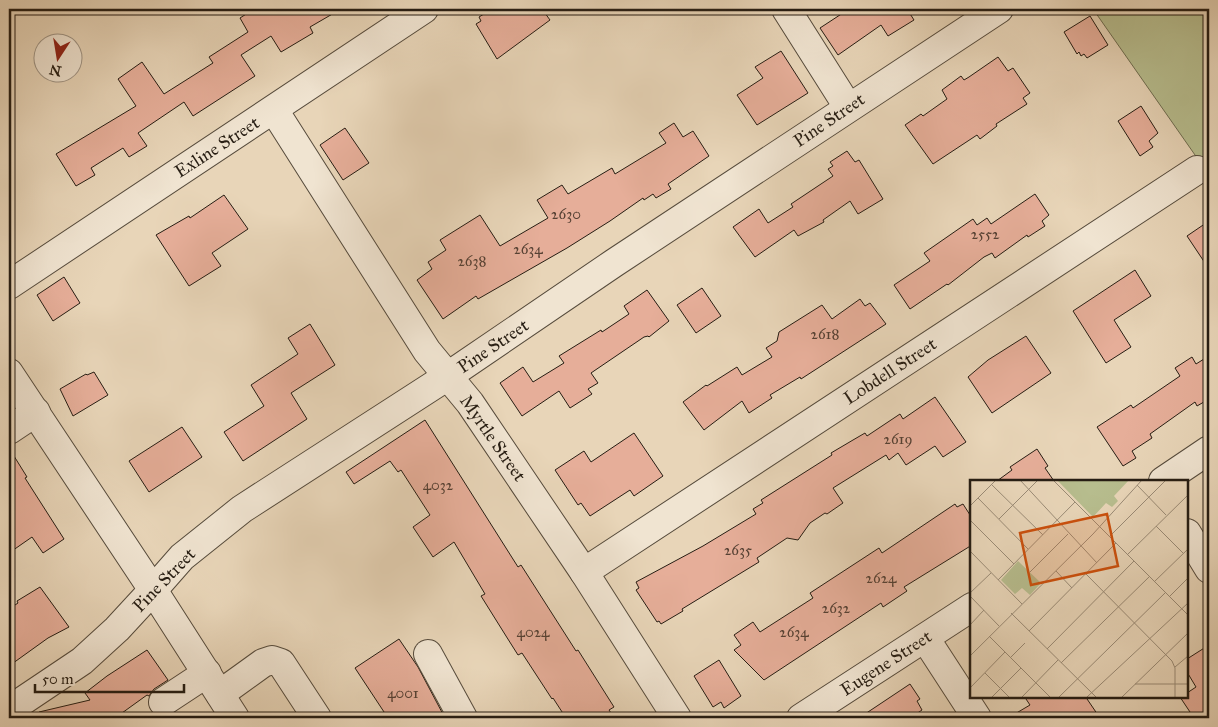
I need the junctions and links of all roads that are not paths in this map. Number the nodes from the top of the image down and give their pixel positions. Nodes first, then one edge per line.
1 (424, 9) edge
2 (786, 9) edge
3 (999, 9) edge
4 (848, 107) junction
5 (274, 110) junction
6 (1197, 170) dead end
7 (9, 284) edge
8 (9, 373) edge
9 (448, 376) junction
10 (36, 412) junction
11 (9, 430) edge
12 (1209, 450) edge
13 (1164, 480) edge
14 (1188, 535) edge
15 (1209, 569) edge
16 (584, 572) junction
17 (153, 590) junction
18 (970, 608) edge
19 (925, 638) junction
20 (428, 654) dead end
21 (214, 684) junction
22 (163, 702) dead end
23 (9, 710) edge
24 (235, 718) edge
25 (317, 718) edge
26 (463, 718) edge
27 (676, 718) edge
28 (801, 718) edge
29 (977, 718) edge

1 - 5 street, Exline Street
2 - 4 street
3 - 4 street, Pine Street
4 - 9 street, Pine Street
5 - 7 street, Exline Street
5 - 9 street, Myrtle Street
6 - 16 street, Lobdell Street
8 - 10 street
9 - 16 street, Myrtle Street
9 - 17 street, Pine Street
10 - 11 street
10 - 17 street
12 - 13 street
14 - 15 street
16 - 27 street, Myrtle Street
17 - 21 street
17 - 23 street, Pine Street
18 - 19 street, Eugene Street
19 - 28 street, Eugene Street
19 - 29 street
20 - 26 street
21 - 22 street
21 - 24 street
21 - 25 street

